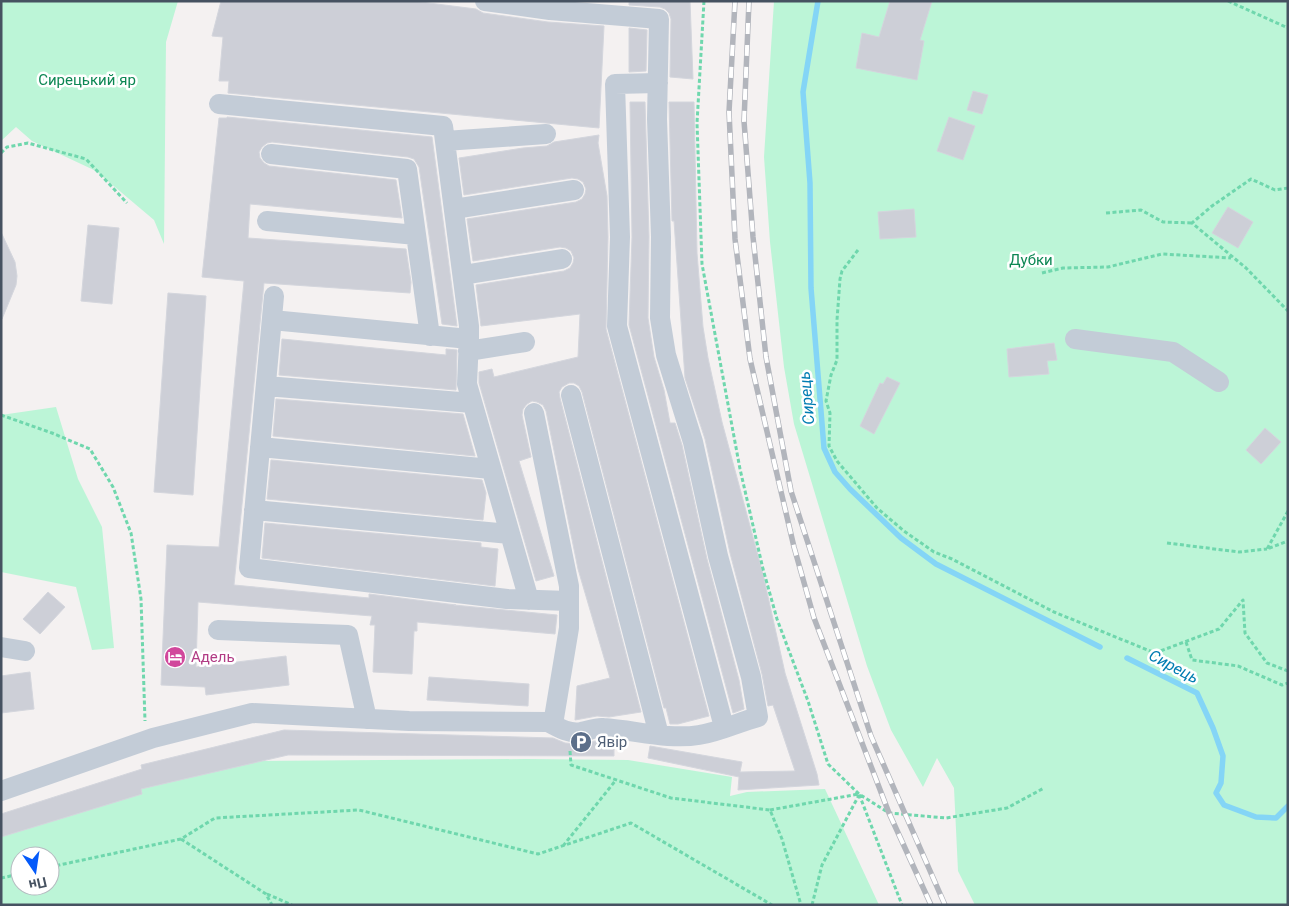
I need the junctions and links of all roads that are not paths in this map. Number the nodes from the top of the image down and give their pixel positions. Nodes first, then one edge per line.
1 (485, 1) edge
2 (658, 83) junction
3 (219, 104) dead end
4 (546, 134) dead end
5 (445, 141) junction
6 (271, 154) dead end
7 (574, 190) dead end
8 (454, 209) junction
9 (267, 221) dead end
10 (416, 236) junction
11 (562, 259) dead end
12 (463, 275) junction
13 (274, 296) dead end
14 (272, 320) junction
15 (430, 336) junction
16 (1075, 339) dead end
17 (525, 342) dead end
18 (469, 345) junction
19 (1218, 382) dead end
20 (266, 386) junction
21 (571, 395) dead end
22 (472, 403) junction
23 (534, 413) dead end
24 (260, 447) junction
25 (491, 469) junction
26 (254, 510) junction
27 (510, 534) junction
28 (529, 600) junction
29 (569, 601) junction
30 (218, 630) dead end
31 (1, 648) edge
32 (25, 651) dead end
33 (367, 719) junction
34 (724, 727) junction
35 (561, 728) junction
36 (659, 735) junction
37 (1, 791) edge

1 - 2 lane
2 - 34 lane
2 - 34 lane
3 - 5 lane
4 - 5 lane
5 - 8 lane
6 - 10 lane
7 - 8 lane
8 - 12 lane
9 - 10 lane
10 - 15 lane
11 - 12 lane
12 - 18 lane
13 - 14 lane
14 - 15 lane
14 - 20 lane
15 - 18 lane
16 - 19 lane
17 - 18 lane
18 - 22 lane
20 - 22 lane
20 - 24 lane
21 - 36 lane
22 - 25 lane
23 - 29 lane
24 - 25 lane
24 - 26 lane
25 - 27 lane
26 - 27 lane
26 - 28 lane
27 - 28 lane
28 - 29 lane
29 - 35 lane
30 - 33 lane
31 - 32 lane
33 - 35 lane
33 - 37 lane
34 - 36 lane
35 - 36 lane

